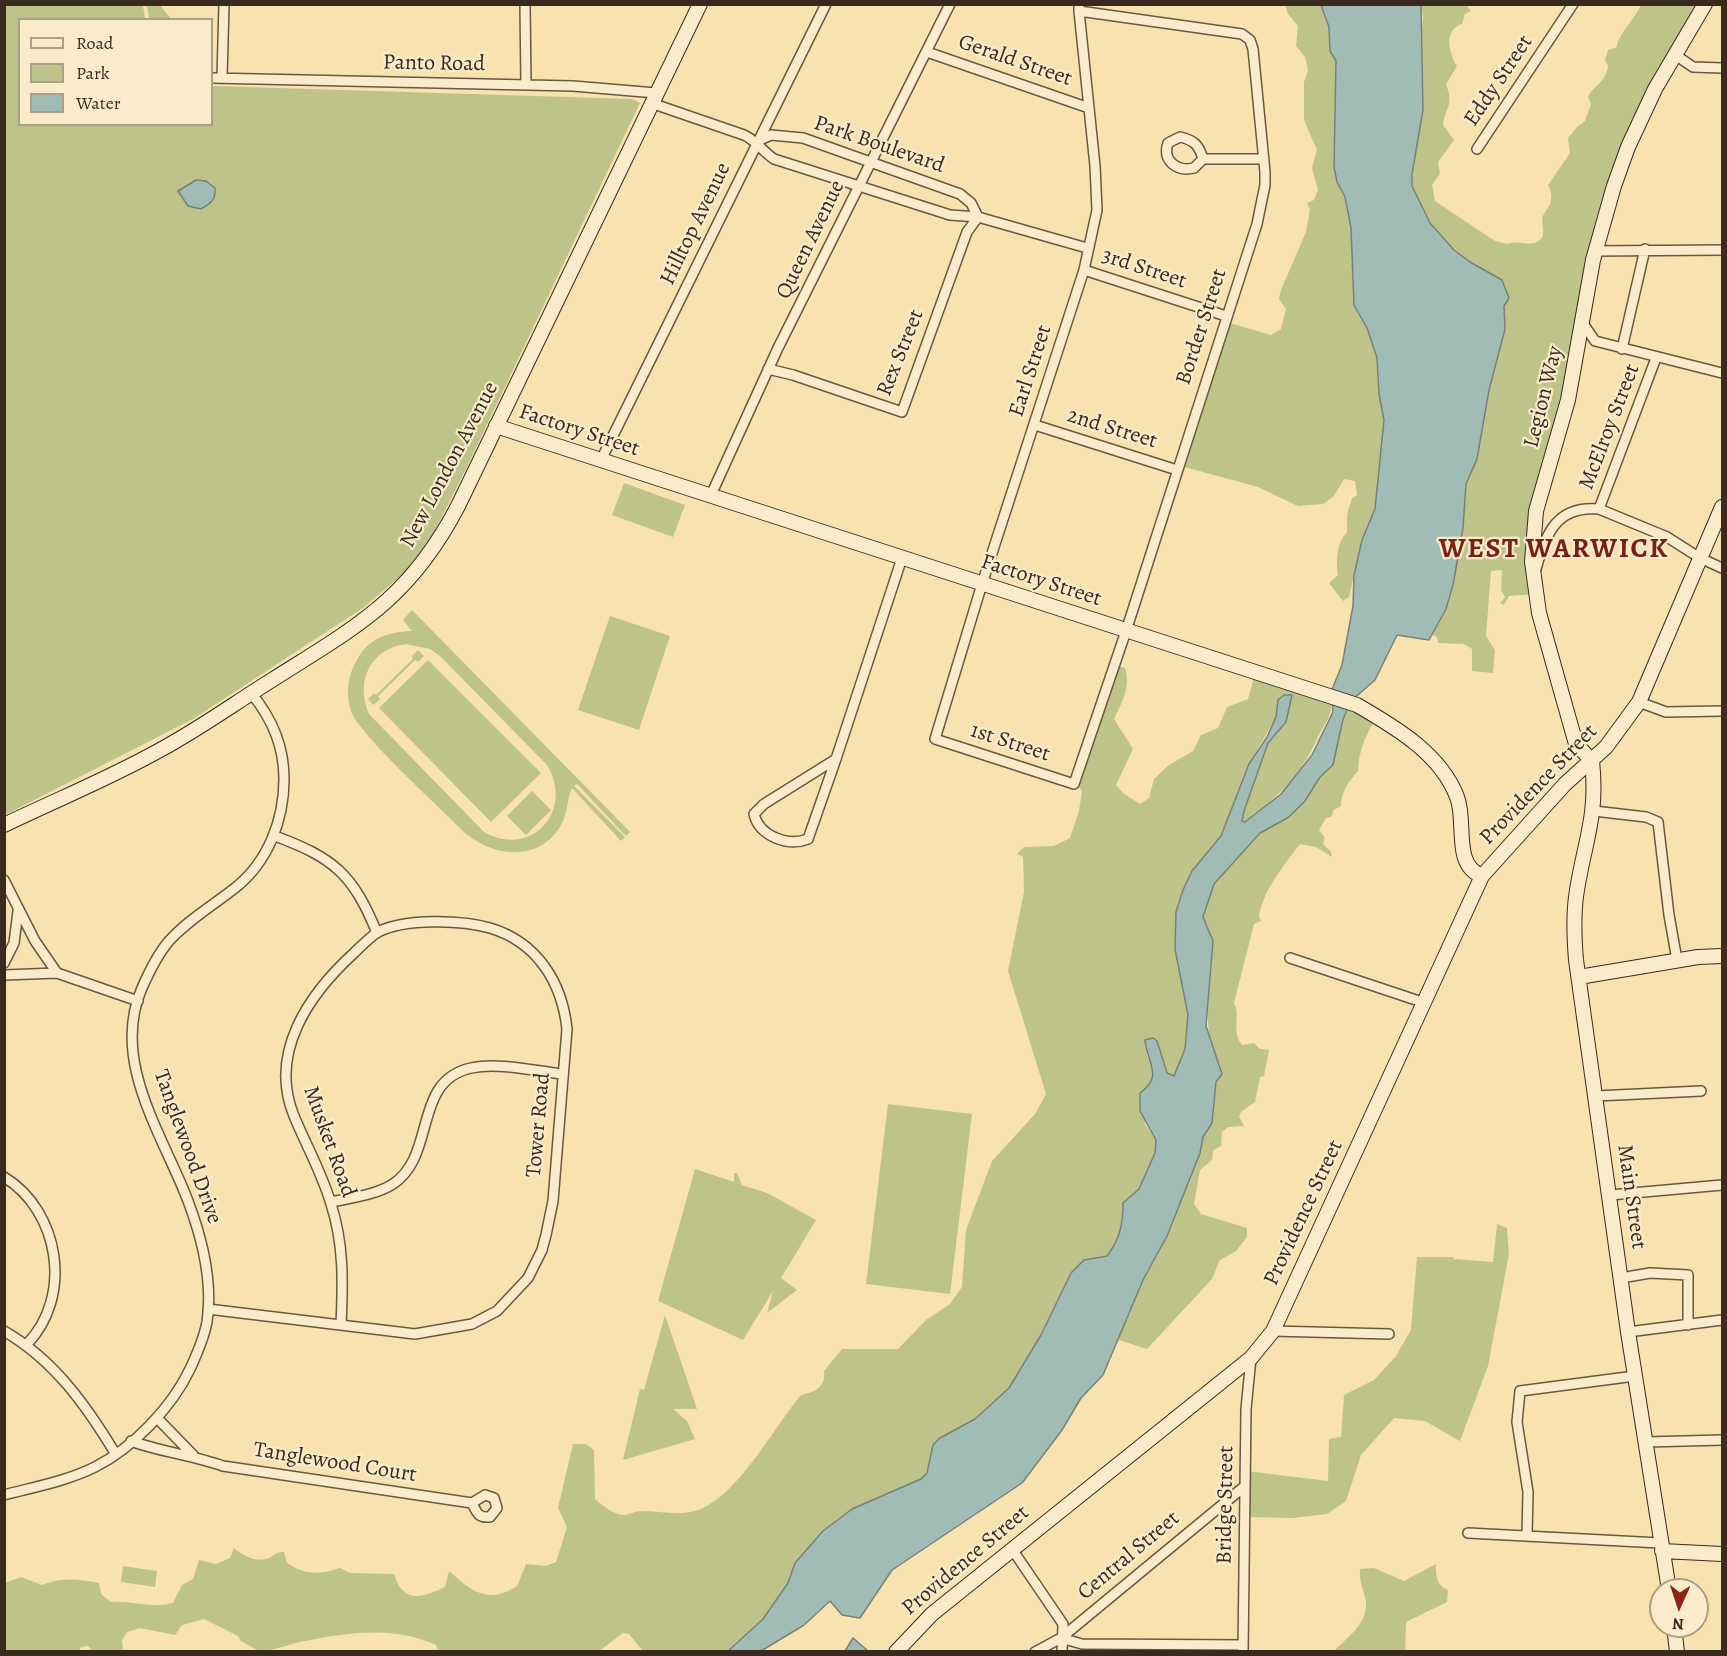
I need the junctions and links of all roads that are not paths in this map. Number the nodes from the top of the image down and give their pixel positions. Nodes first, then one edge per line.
1 (224, 4) edge
2 (525, 4) edge
3 (700, 4) edge
4 (826, 4) edge
5 (950, 4) edge
6 (1573, 4) edge
7 (1705, 4) edge
8 (1079, 8) edge
9 (927, 52) junction
10 (1674, 54) junction
11 (1722, 68) edge
12 (213, 78) edge
13 (222, 78) junction
14 (526, 85) junction
15 (654, 98) junction
16 (1089, 108) junction
17 (757, 141) junction
18 (1477, 149) dead end
19 (1203, 159) dead end
20 (1263, 159) junction
21 (869, 163) junction
22 (859, 186) junction
23 (978, 217) junction
24 (1087, 248) junction
25 (1646, 249) junction
26 (1722, 250) edge
27 (1595, 251) junction
28 (1084, 270) junction
29 (1226, 316) junction
30 (1582, 322) junction
31 (1622, 349) junction
32 (1656, 358) junction
33 (768, 369) junction
34 (1722, 373) edge
35 (1035, 425) junction
36 (496, 426) junction
37 (600, 460) junction
38 (1177, 470) junction
39 (711, 495) junction
40 (1722, 507) edge
41 (1599, 509) junction
42 (902, 558) junction
43 (1700, 558) junction
44 (1722, 568) edge
45 (1534, 574) junction
46 (981, 584) junction
47 (1126, 632) junction
48 (251, 693) junction
49 (1639, 702) junction
50 (1722, 711) edge
51 (935, 739) joint
52 (836, 759) junction
53 (1592, 761) junction
54 (1074, 784) joint
55 (1594, 811) junction
56 (4, 825) edge
57 (275, 836) junction
58 (1482, 876) junction
59 (4, 880) edge
60 (18, 908) junction
61 (377, 933) junction
62 (1722, 956) edge
63 (1290, 958) dead end
64 (1677, 960) junction
65 (4, 963) edge
66 (1722, 964) edge
67 (57, 973) junction
68 (4, 975) edge
69 (1579, 977) junction
70 (138, 1000) junction
71 (1425, 1003) junction
72 (562, 1074) junction
73 (1701, 1090) dead end
74 (1596, 1096) junction
75 (4, 1177) edge
76 (1722, 1185) edge
77 (1610, 1195) junction
78 (331, 1202) junction
79 (1621, 1278) junction
80 (208, 1309) junction
81 (1722, 1320) edge
82 (341, 1325) junction
83 (1688, 1325) junction
84 (4, 1331) edge
85 (1273, 1331) junction
86 (1628, 1332) junction
87 (1389, 1334) dead end
88 (27, 1344) junction
89 (1251, 1358) junction
90 (1635, 1376) junction
91 (157, 1418) junction
92 (1722, 1440) edge
93 (131, 1441) junction
94 (1646, 1442) junction
95 (115, 1453) junction
96 (193, 1455) junction
97 (1245, 1486) junction
98 (4, 1495) edge
99 (472, 1503) dead end
100 (1468, 1533) dead end
101 (1527, 1535) junction
102 (1661, 1547) junction
103 (1012, 1549) junction
104 (1722, 1554) edge
105 (1667, 1578) edge
106 (1061, 1638) junction
107 (1149, 1648) edge
108 (1243, 1648) edge
109 (896, 1652) edge
110 (1035, 1652) edge
111 (1062, 1652) edge

1 - 13 street
2 - 14 street
3 - 15 main road, New London Avenue
4 - 17 street, Hilltop Avenue
5 - 9 street, Queen Avenue
6 - 18 street, Eddy Street
7 - 10 main road, Legion Way
8 - 16 street, Earl Street
8 - 20 street, Border Street
9 - 16 street, Gerald Street
9 - 21 street, Queen Avenue
10 - 11 street
10 - 27 main road, Legion Way
12 - 13 street, Panto Road
13 - 14 street, Panto Road
14 - 15 street, Panto Road
15 - 17 street, Park Boulevard
15 - 36 main road, New London Avenue
16 - 24 street, Earl Street
17 - 21 street, Park Boulevard
17 - 22 street, Park Boulevard
17 - 37 street, Hilltop Avenue
19 - 20 street
20 - 29 street, Border Street
21 - 22 street, Queen Avenue
21 - 23 street, Park Boulevard
22 - 23 street, Park Boulevard
22 - 33 street, Queen Avenue
23 - 24 street, Park Boulevard
23 - 33 street, Rex Street
24 - 28 street, Earl Street
25 - 26 street
25 - 27 street
25 - 31 street
27 - 30 main road, Legion Way
28 - 29 street, 3rd Street
28 - 35 street, Earl Street
29 - 38 street, Border Street
30 - 31 street
30 - 45 main road, Legion Way
31 - 32 street
32 - 34 street
32 - 41 street, McElroy Street
33 - 39 street, Queen Avenue
35 - 38 street, 2nd Street
35 - 46 street, Earl Street
36 - 37 main road, Factory Street
36 - 48 main road, New London Avenue
37 - 39 main road, Factory Street
38 - 47 street, Border Street
39 - 42 main road, Factory Street
40 - 43 main road
41 - 43 street
41 - 45 street
42 - 46 main road, Factory Street
42 - 52 street
43 - 44 street
43 - 49 main road
45 - 53 main road, Legion Way
46 - 47 main road, Factory Street
46 - 51 street, Earl Street
47 - 54 street, Border Street
47 - 58 main road, Factory Street
48 - 56 main road, New London Avenue
48 - 57 street, Tanglewood Drive
49 - 50 street
49 - 53 main road, Providence Street
51 - 54 street, 1st Street
52 - 52 street
53 - 55 main road
53 - 58 main road, Providence Street
55 - 64 street
55 - 69 main road, Main Street
57 - 61 street
57 - 70 street, Tanglewood Drive
58 - 71 main road, Providence Street
59 - 60 street
60 - 65 street
60 - 67 street
61 - 72 street, Tower Road
61 - 78 street, Musket Road
62 - 64 main road
62 - 66 street
63 - 71 street
64 - 69 main road
67 - 68 street
67 - 70 street
69 - 74 main road, Main Street
70 - 80 street, Tanglewood Drive
71 - 85 main road, Providence Street
72 - 78 street
72 - 82 street, Tower Road
73 - 74 street
74 - 77 main road, Main Street
75 - 88 street
76 - 77 street
77 - 79 main road, Main Street
78 - 82 street, Musket Road
79 - 83 street
79 - 86 main road, Main Street
80 - 82 street, Tower Road
80 - 91 street, Tanglewood Drive
81 - 83 street
83 - 86 street
84 - 88 street
85 - 87 street
85 - 89 main road, Providence Street
86 - 90 main road, Main Street
88 - 95 street
89 - 97 street, Bridge Street
89 - 103 main road, Providence Street
90 - 94 main road, Main Street
90 - 101 street
91 - 93 street, Tanglewood Drive
91 - 96 street, Tanglewood Court
92 - 94 street
93 - 95 street, Tanglewood Drive
93 - 96 street, Tanglewood Court
94 - 102 main road, Main Street
95 - 98 street, Tanglewood Drive
96 - 99 street, Tanglewood Court
97 - 106 street, Central Street
97 - 108 street, Bridge Street
100 - 101 street
101 - 102 street
102 - 104 main road
102 - 105 main road, Main Street
103 - 106 street
103 - 109 main road, Providence Street
106 - 107 street
106 - 110 street, Central Street
106 - 111 street
107 - 108 street

